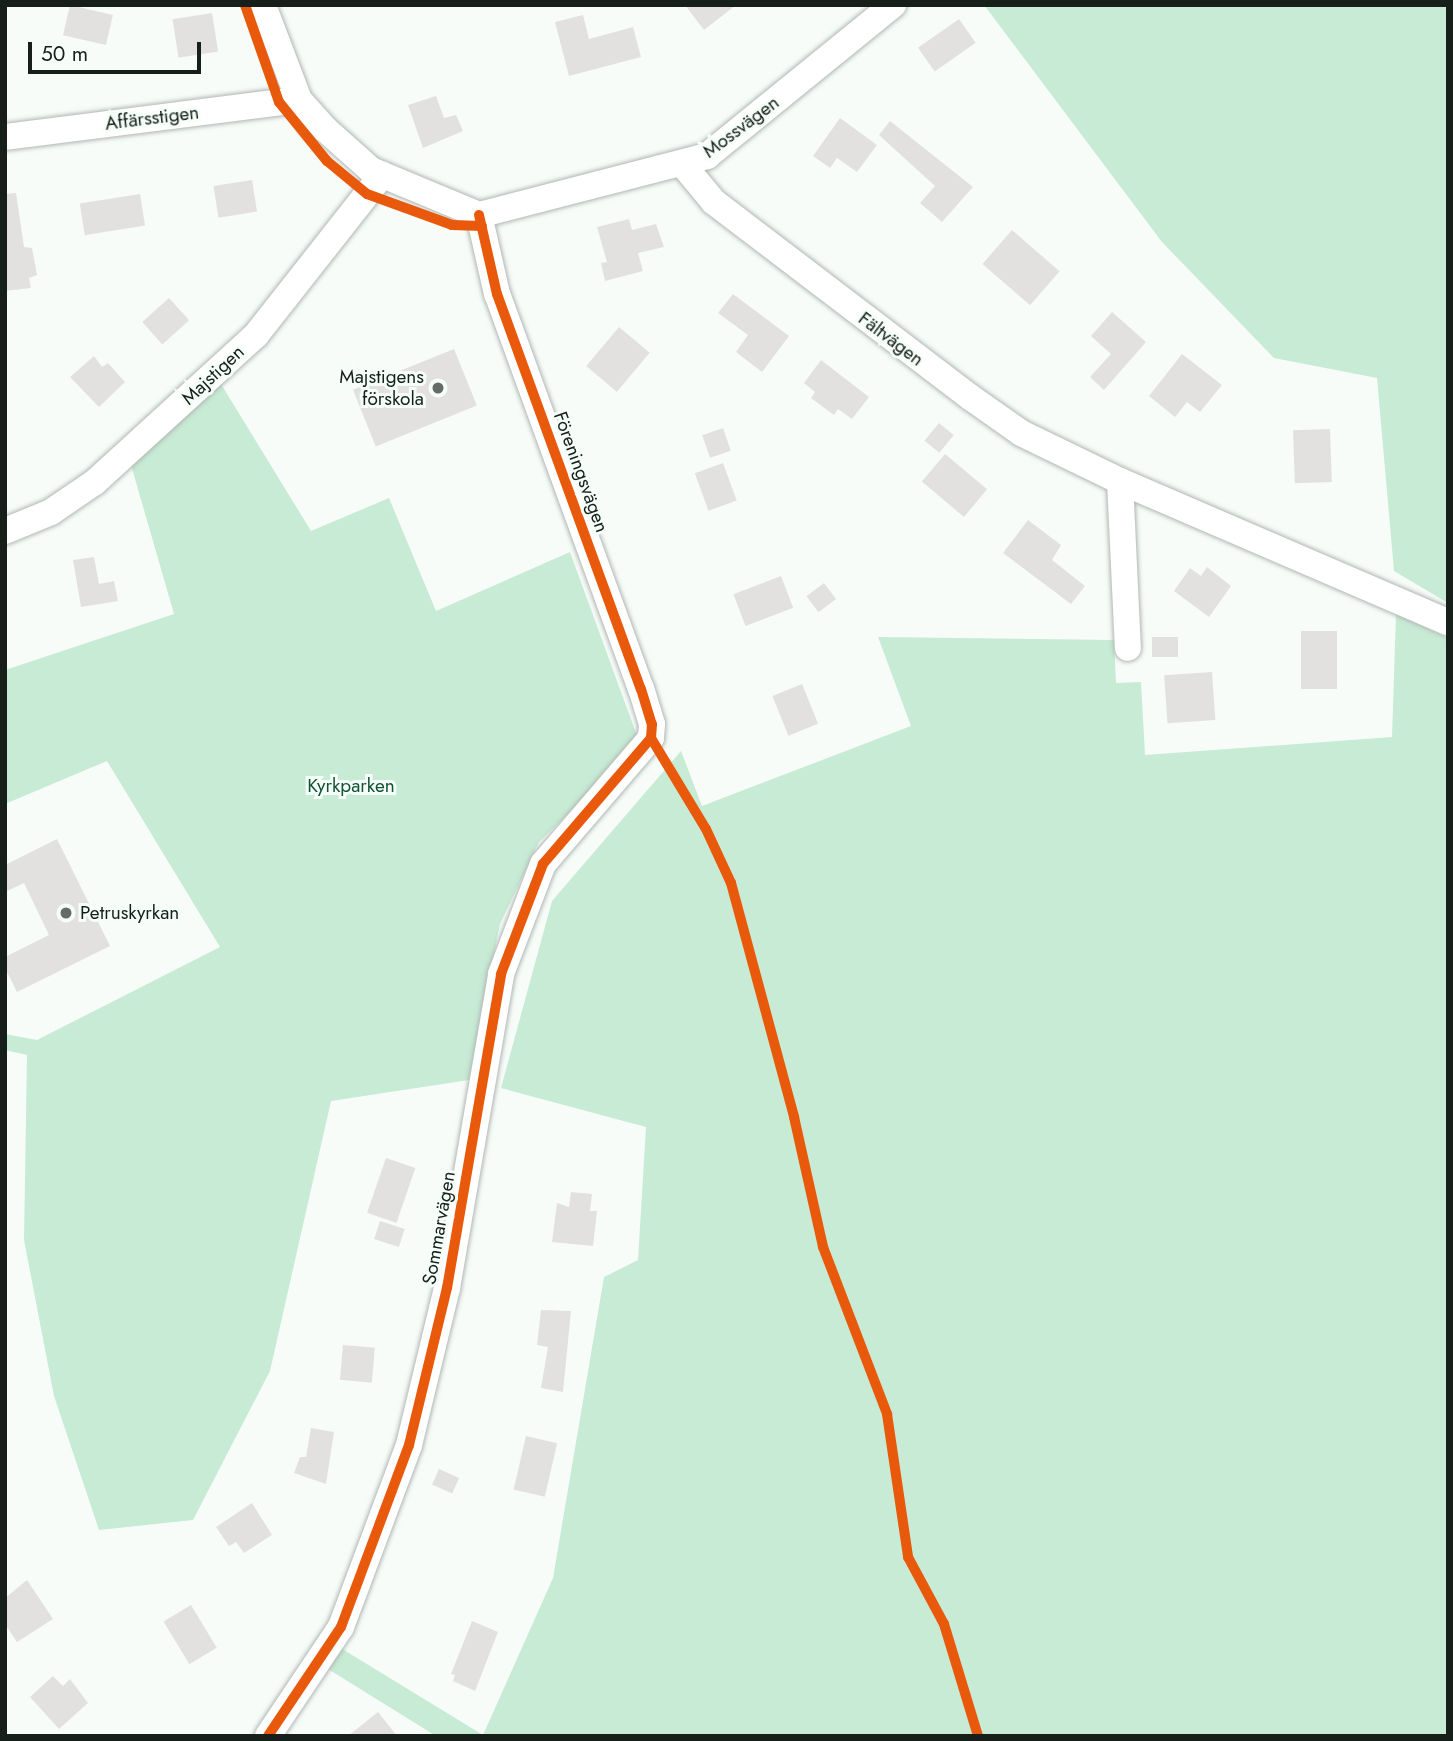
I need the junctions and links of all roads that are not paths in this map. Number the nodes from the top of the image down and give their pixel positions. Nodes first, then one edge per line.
1 (263, 5) edge
2 (893, 5) edge
3 (299, 100) junction
4 (5, 137) edge
5 (684, 166) junction
6 (382, 175) junction
7 (479, 215) junction
8 (1120, 481) junction
9 (5, 531) edge
10 (1448, 622) edge
11 (1128, 648) dead end
12 (651, 738) joint
13 (268, 1736) edge

1 - 3 street
2 - 5 street, Mossvägen
3 - 4 street, Affärsstigen
3 - 6 street
5 - 7 street, Mossvägen
5 - 8 street, Fältvägen
6 - 7 street
6 - 9 street, Majstigen
7 - 12 street, Föreningsvägen
8 - 10 street, Fältvägen
8 - 11 street
12 - 13 street, Sommarvägen

